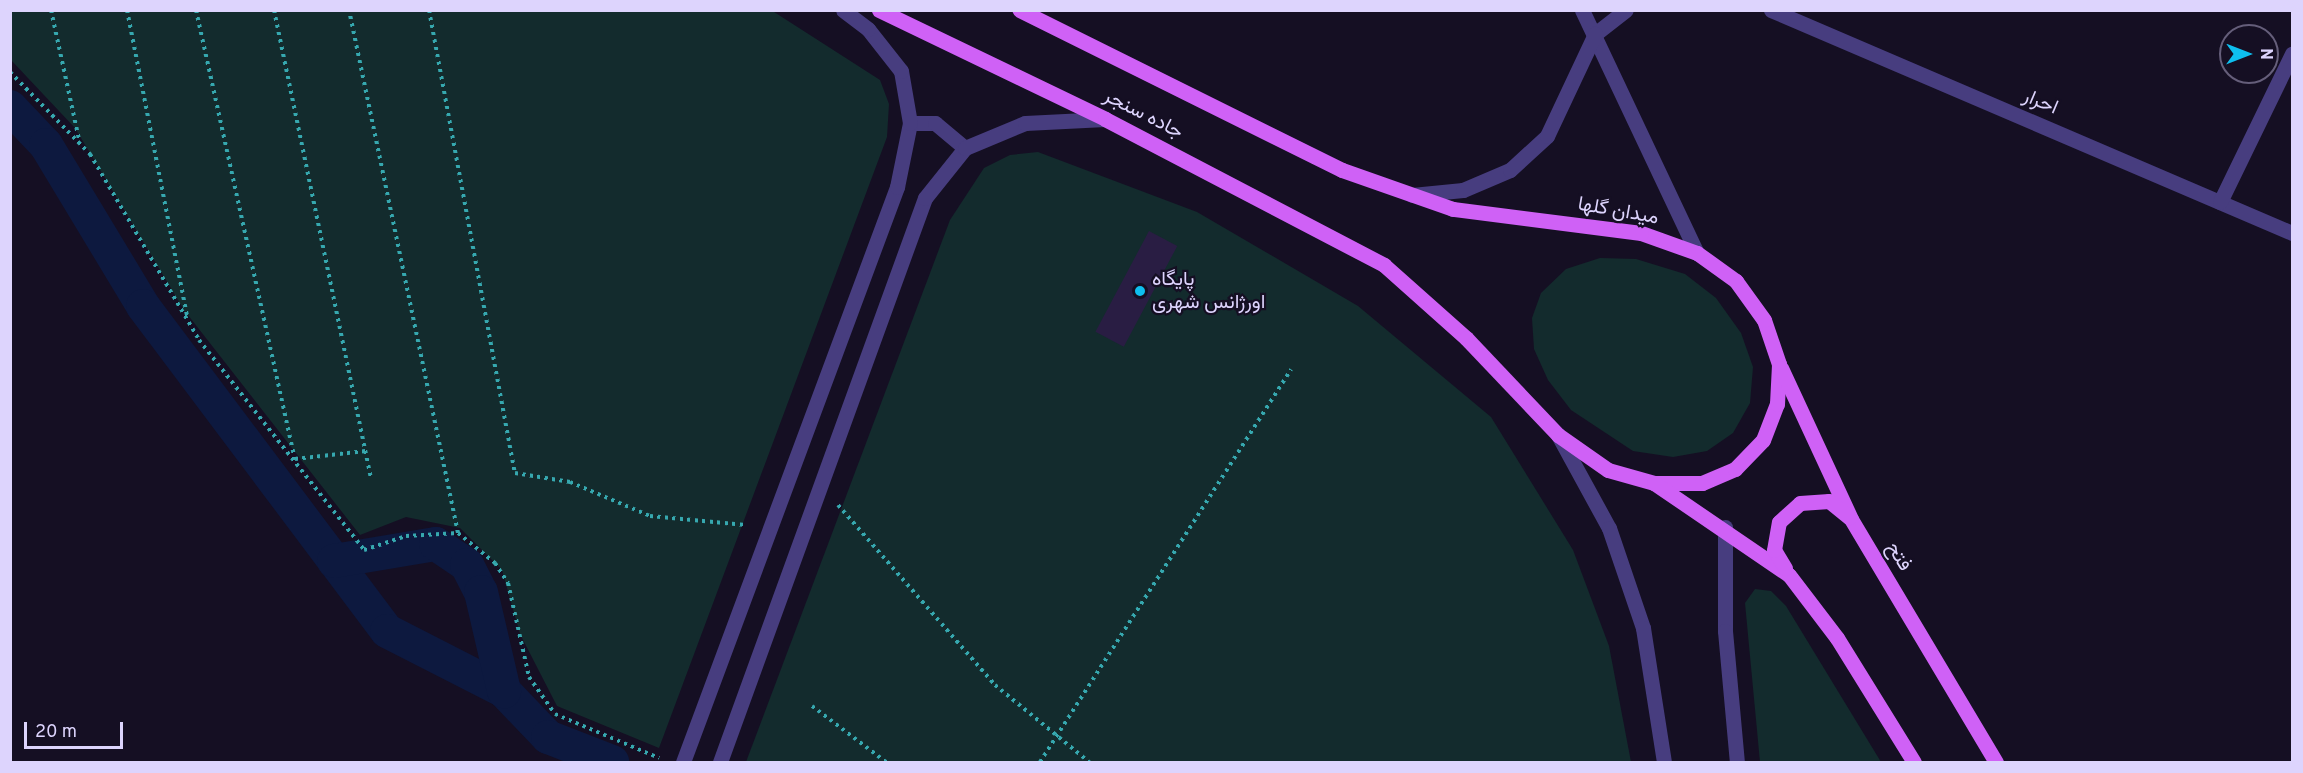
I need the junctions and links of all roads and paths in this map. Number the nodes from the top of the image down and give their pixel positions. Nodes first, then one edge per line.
1 (51, 10) edge
2 (127, 10) edge
3 (196, 10) edge
4 (274, 10) edge
5 (349, 10) edge
6 (429, 10) edge
7 (843, 10) edge
8 (879, 10) edge
9 (1019, 10) edge
10 (1582, 10) edge
11 (1626, 10) edge
12 (1771, 10) edge
13 (1594, 34) junction
14 (2292, 54) edge
15 (10, 72) edge
16 (1105, 119) junction
17 (910, 123) junction
18 (79, 141) junction
19 (964, 148) junction
20 (1412, 195) junction
21 (2220, 202) junction
22 (2292, 233) edge
23 (1697, 253) junction
24 (1384, 265) joint
25 (188, 321) junction
26 (1779, 364) junction
27 (1291, 369) dead end
28 (1558, 435) junction
29 (366, 451) junction
30 (296, 459) junction
31 (371, 477) dead end
32 (1654, 483) junction
33 (822, 486) junction
34 (1851, 519) junction
35 (1725, 527) junction
36 (770, 531) junction
37 (458, 533) junction
38 (1789, 575) junction
39 (812, 706) dead end
40 (1057, 736) junction
41 (668, 762) edge
42 (683, 762) edge
43 (720, 762) edge
44 (886, 762) edge
45 (1040, 762) edge
46 (1089, 762) edge
47 (1664, 762) edge
48 (1737, 762) edge
49 (1914, 762) edge
50 (1996, 762) edge

1 - 18 path
2 - 25 path
3 - 30 path
4 - 29 path
5 - 37 path
6 - 36 path
7 - 17 street
8 - 16 main road, جاده سنجر
9 - 20 main road, جاده سنجر
10 - 13 street
11 - 13 street
12 - 21 street, احرار
13 - 20 street
13 - 23 street
14 - 21 street
15 - 18 path
16 - 19 street
16 - 24 main road, جاده سنجر
17 - 19 street
17 - 36 street
18 - 25 path
19 - 33 street
20 - 23 main road, میدان گلها
21 - 22 street, احرار
23 - 26 main road, میدان گلها
24 - 28 main road, میدان گلها
25 - 30 path
26 - 32 main road, میدان گلها
26 - 34 main road, فتح
27 - 40 path
28 - 32 main road, میدان گلها
28 - 47 street
29 - 30 path
29 - 31 path
30 - 37 path
32 - 35 main road
33 - 40 path
33 - 43 street
34 - 38 main road
34 - 50 main road, فتح
35 - 38 main road
35 - 48 street
36 - 42 street
37 - 41 path
38 - 49 main road
39 - 44 path
40 - 45 path
40 - 46 path

